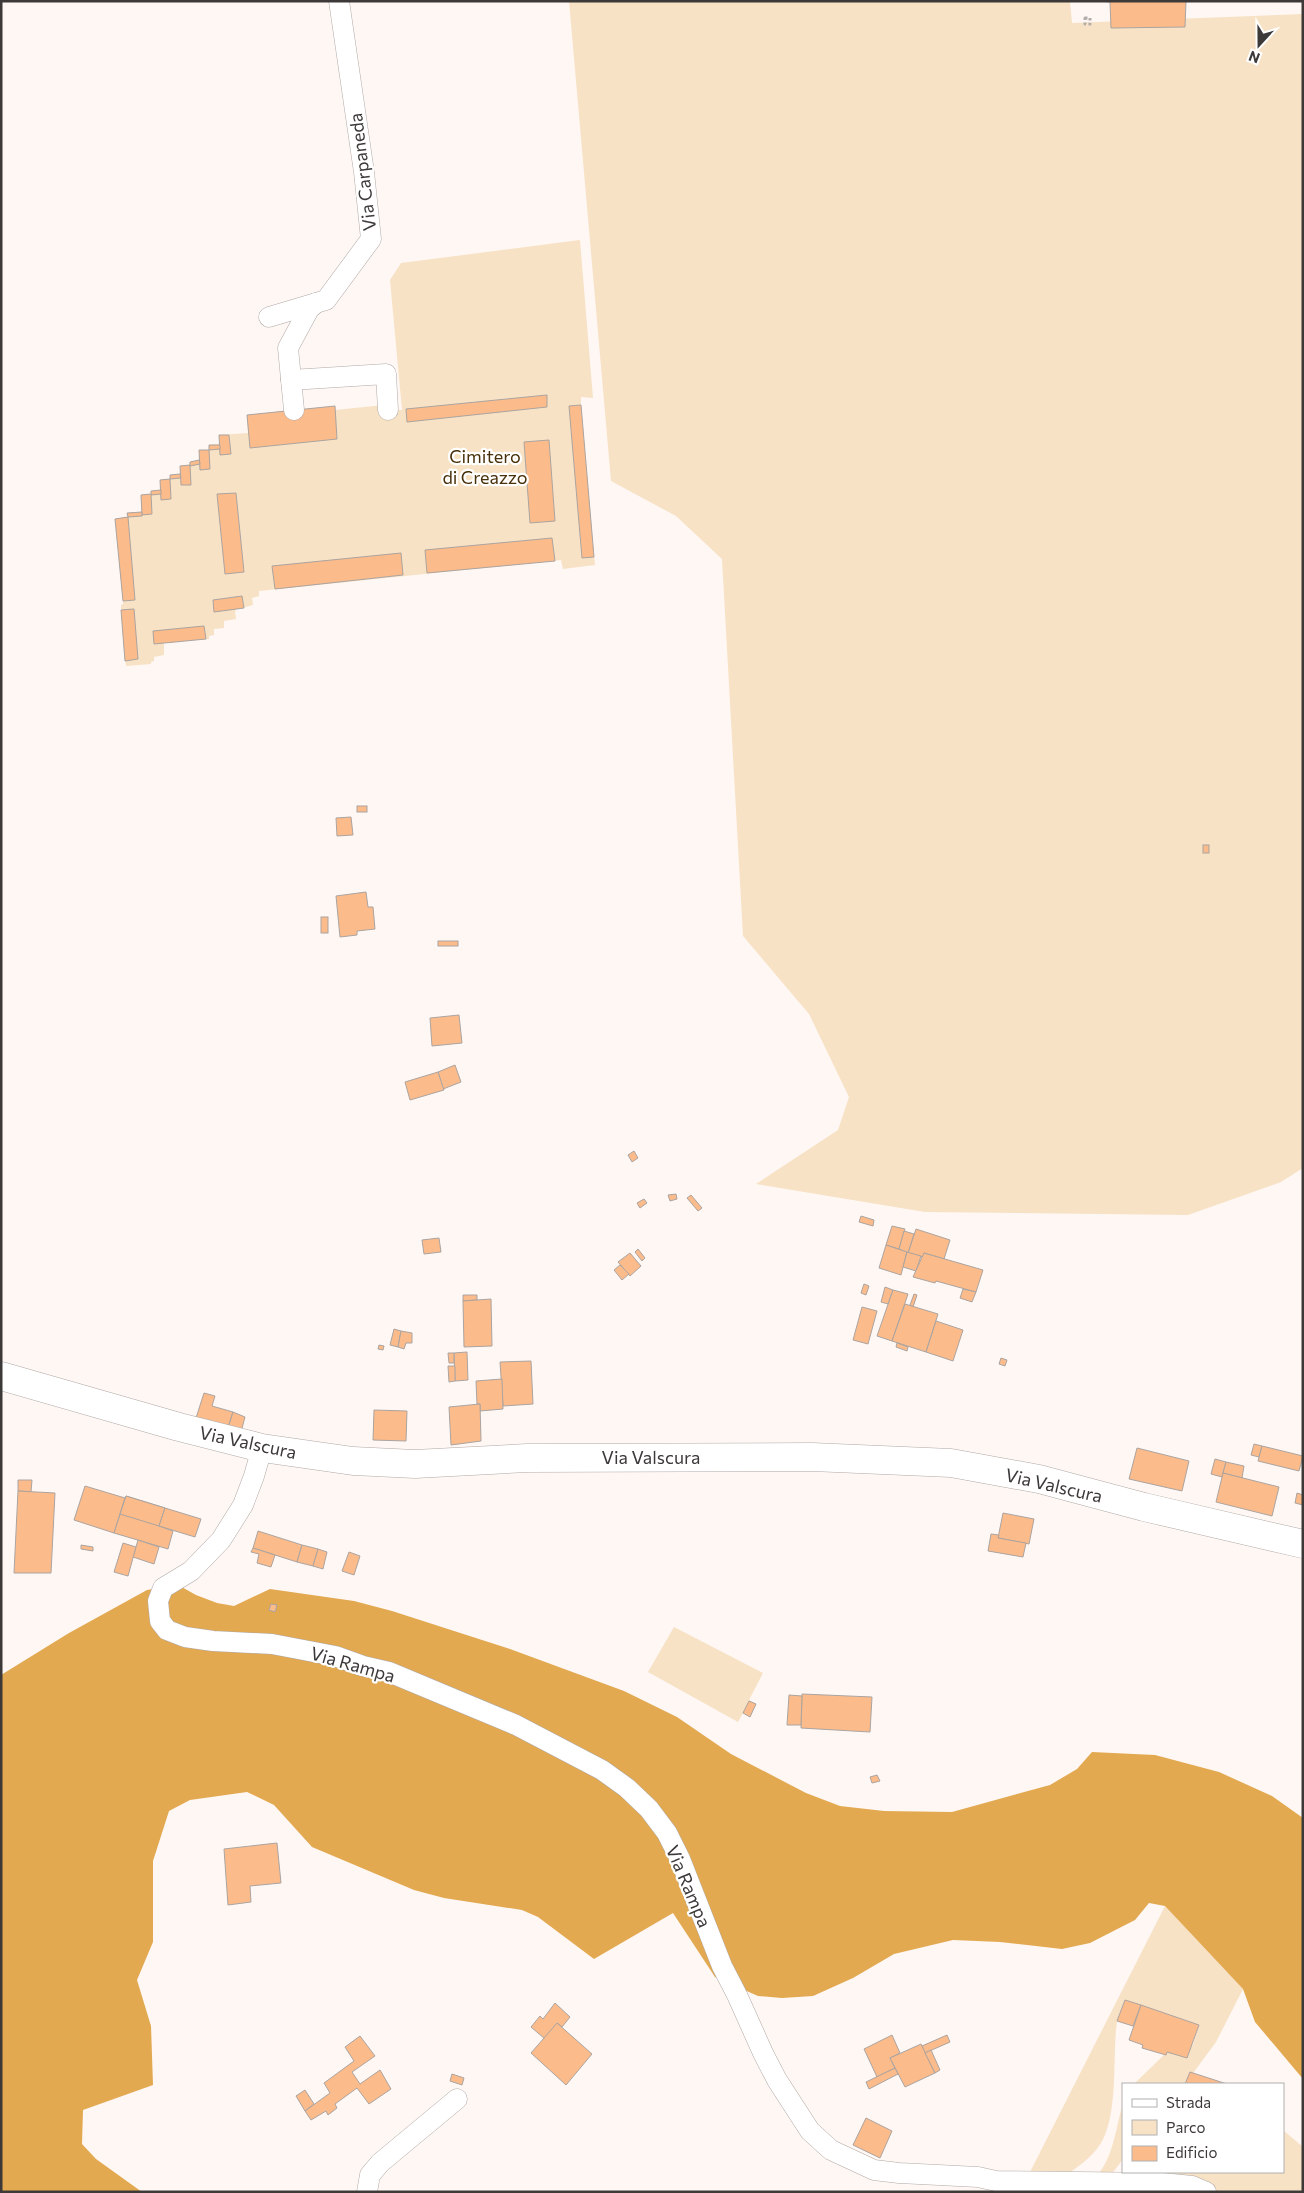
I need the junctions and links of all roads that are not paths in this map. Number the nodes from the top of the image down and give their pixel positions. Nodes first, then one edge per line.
1 (339, 1) edge
2 (316, 304) junction
3 (269, 317) dead end
4 (291, 380) junction
5 (294, 410) dead end
6 (388, 410) dead end
7 (1, 1376) edge
8 (262, 1448) junction
9 (1303, 1544) edge
10 (457, 2099) dead end
11 (994, 2186) edge
12 (367, 2192) edge
13 (1206, 2192) edge

1 - 2 street, Via Carpaneda
2 - 3 street, Via Carpaneda
2 - 4 street
4 - 5 street
4 - 6 street
7 - 8 street, Via Valscura
8 - 9 street, Via Valscura
8 - 11 street, Via Rampa
10 - 12 street
11 - 13 street, Via Rampa

